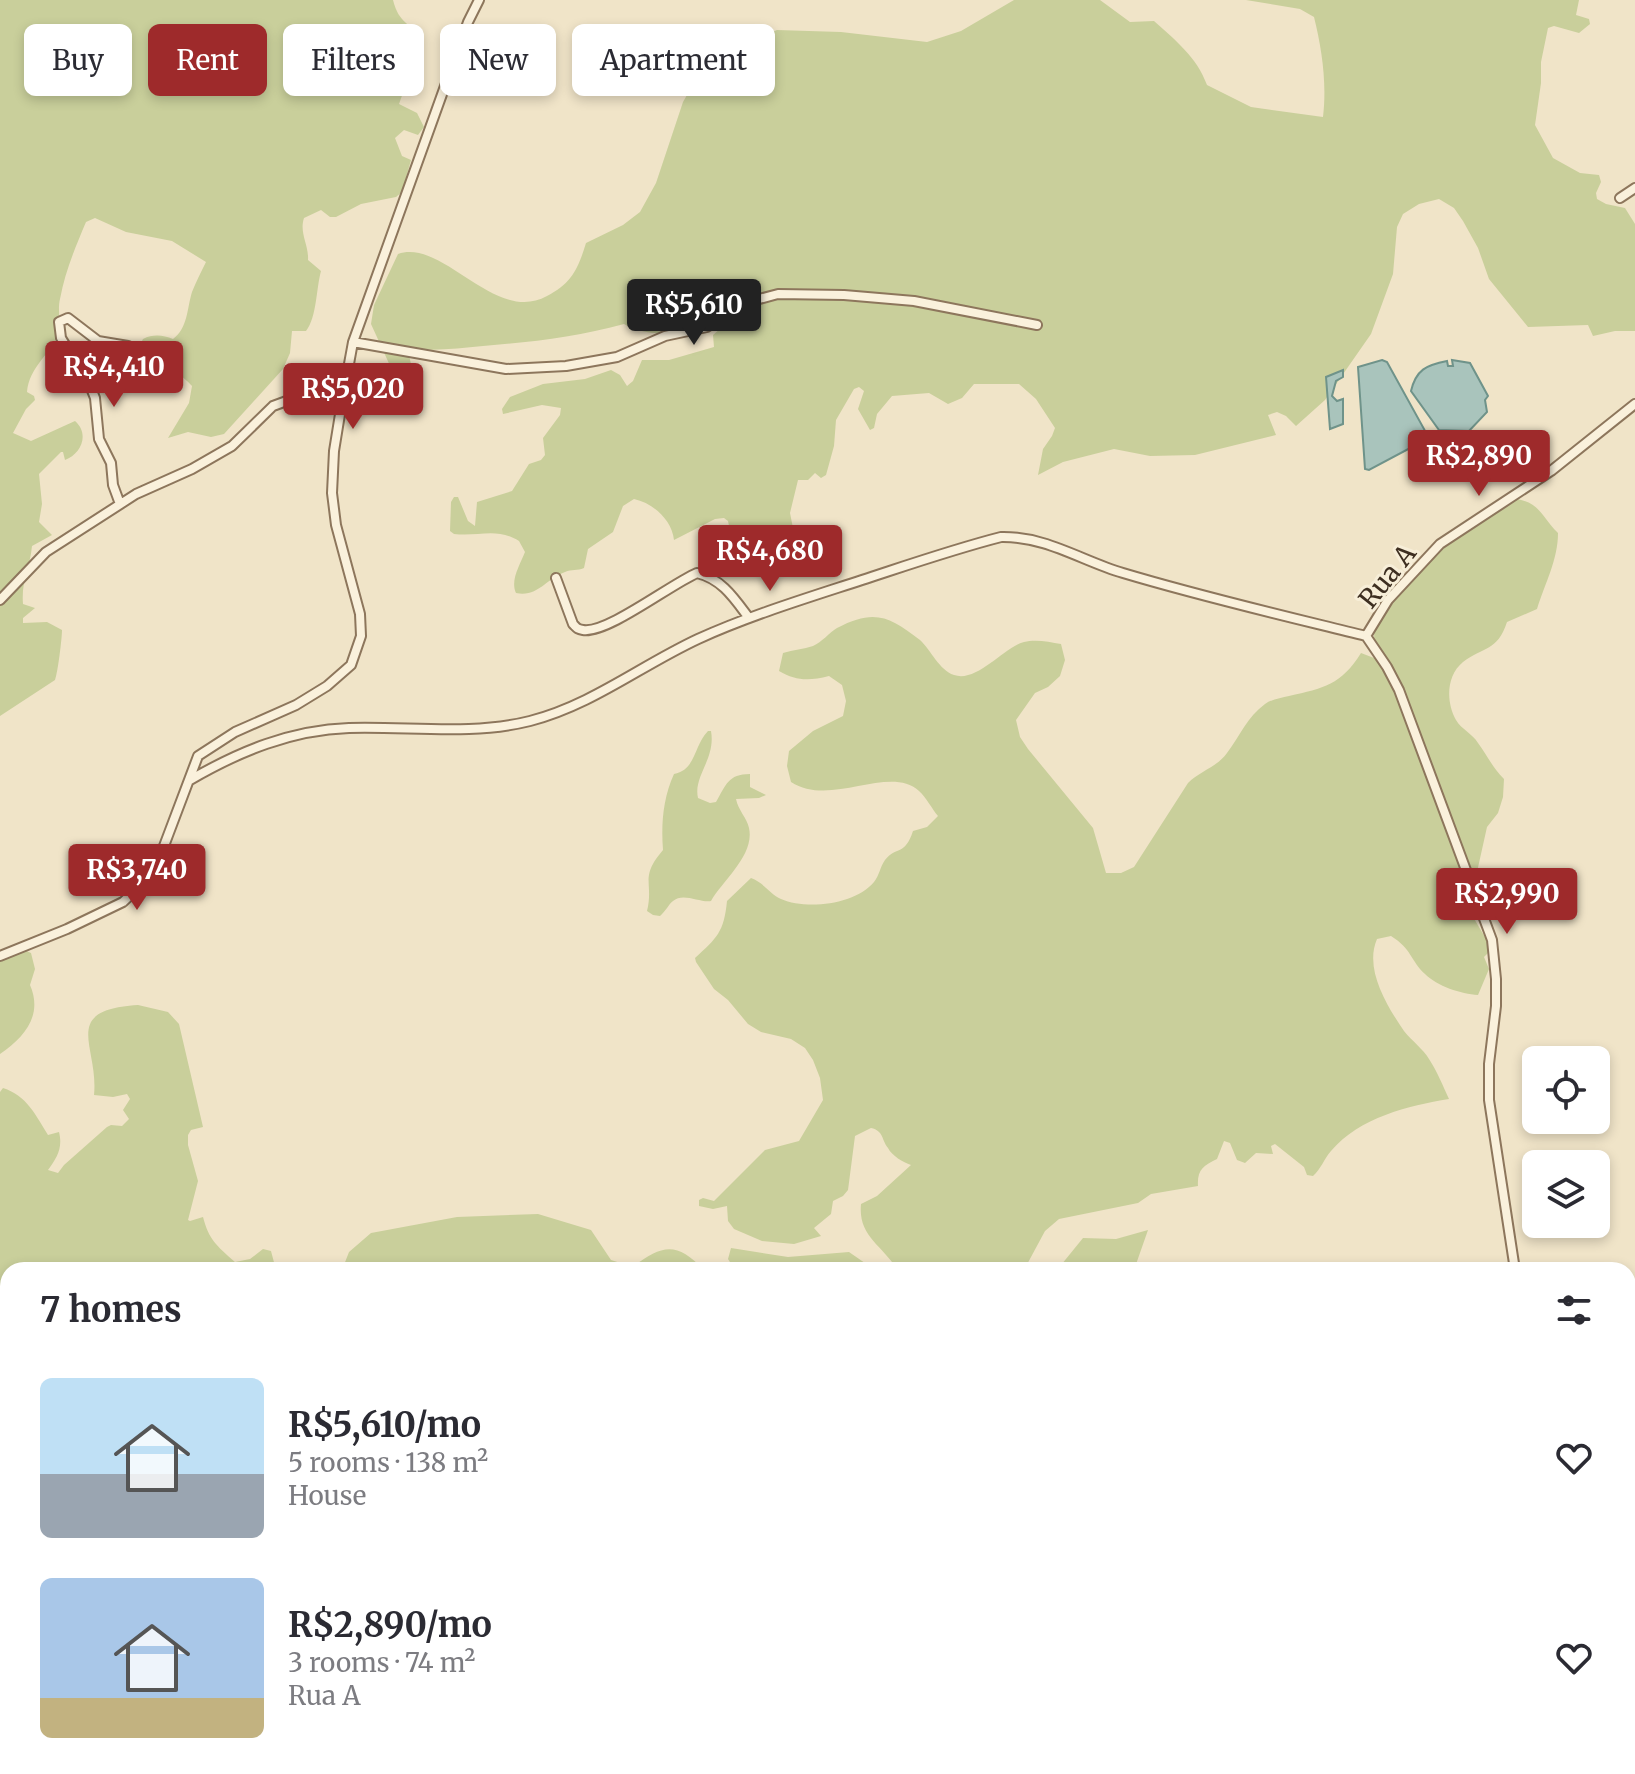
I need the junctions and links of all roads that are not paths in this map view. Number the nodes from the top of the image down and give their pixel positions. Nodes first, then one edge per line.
1 (479, 0) edge
2 (1635, 188) edge
3 (1620, 198) dead end
4 (1037, 325) dead end
5 (353, 342) junction
6 (128, 346) dead end
7 (342, 402) junction
8 (1635, 404) edge
9 (120, 504) junction
10 (556, 578) dead end
11 (0, 600) edge
12 (749, 618) junction
13 (1366, 636) junction
14 (190, 780) junction
15 (0, 956) edge
16 (1514, 1262) edge

1 - 5 street
2 - 3 street
4 - 5 street
5 - 7 street
6 - 9 street
7 - 9 street
7 - 14 street
8 - 13 street, Rua A
9 - 11 street
10 - 12 street
12 - 13 street
12 - 14 street
13 - 16 street
14 - 15 street

